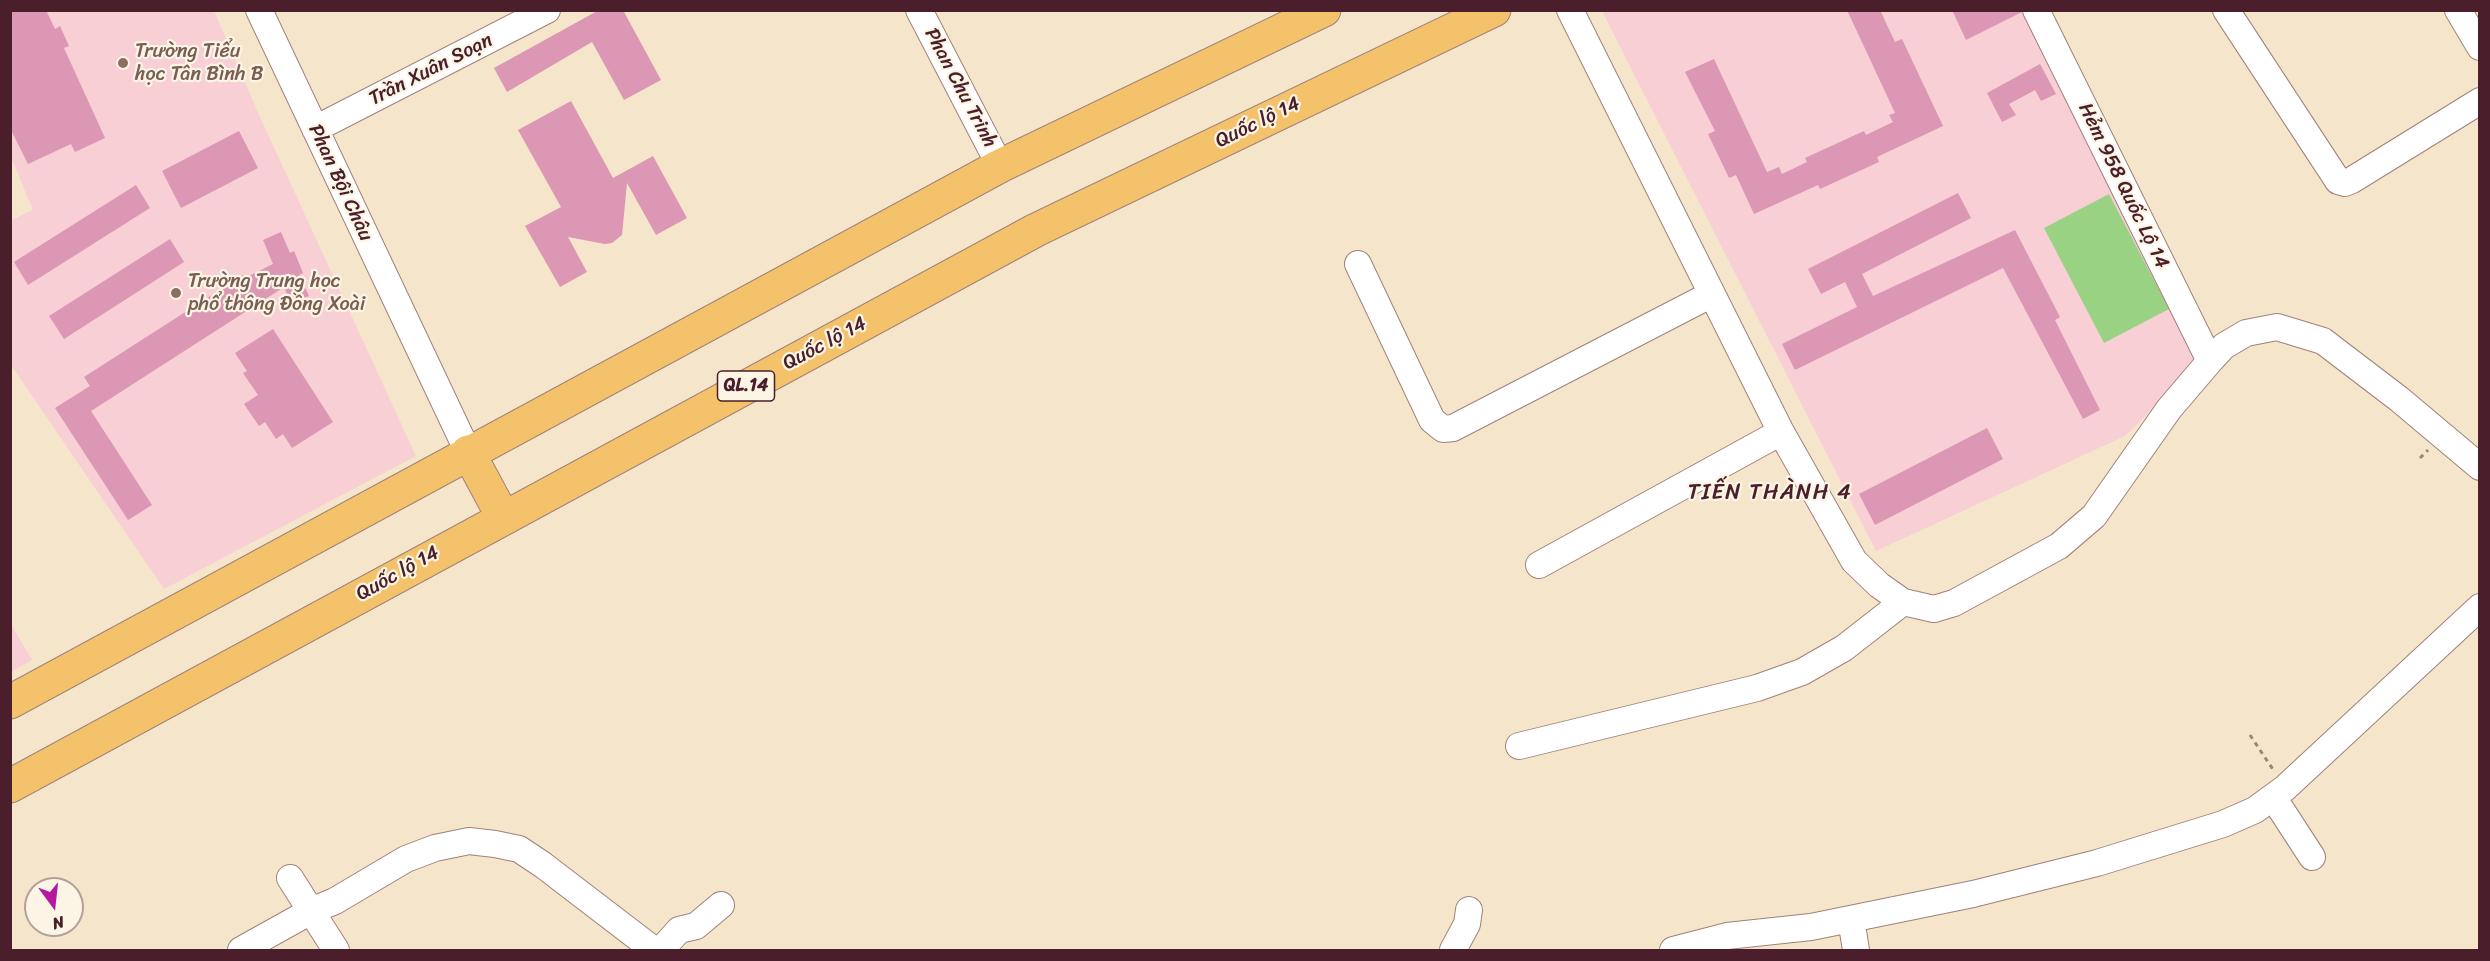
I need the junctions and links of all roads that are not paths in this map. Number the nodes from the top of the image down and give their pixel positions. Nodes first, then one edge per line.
1 (259, 10) edge
2 (547, 10) edge
3 (919, 10) edge
4 (1324, 10) edge
5 (1494, 10) edge
6 (1570, 10) edge
7 (2036, 10) edge
8 (2226, 10) edge
9 (2458, 10) edge
10 (2480, 47) edge
11 (2480, 101) edge
12 (315, 129) junction
13 (1000, 166) junction
14 (1358, 264) dead end
15 (1712, 294) junction
16 (2210, 361) junction
17 (1781, 432) junction
18 (468, 452) junction
19 (2480, 467) edge
20 (503, 517) junction
21 (1539, 565) dead end
22 (1903, 602) junction
23 (2480, 607) edge
24 (10, 702) edge
25 (1519, 746) dead end
26 (10, 786) edge
27 (2279, 792) junction
28 (2312, 857) dead end
29 (290, 878) dead end
30 (721, 905) dead end
31 (1469, 910) dead end
32 (311, 911) junction
33 (1851, 919) junction
34 (241, 951) edge
35 (336, 951) edge
36 (654, 951) edge
37 (661, 951) edge
38 (1453, 951) edge
39 (1673, 951) edge
40 (1856, 951) edge

1 - 12 street, Phan Bội Châu
2 - 12 street, Trần Xuân Soạn
3 - 13 street, Phan Chu Trinh
4 - 13 highway
5 - 20 highway, Quốc lộ 14 / QL.14
6 - 15 street
7 - 16 street, Hẻm 958 Quốc Lộ 14
8 - 11 street
9 - 10 street
12 - 18 street, Phan Bội Châu
13 - 18 highway
14 - 15 street
15 - 17 street
16 - 19 street
16 - 22 street
17 - 21 street
17 - 22 street
18 - 20 highway
18 - 24 highway
20 - 26 highway, Quốc lộ 14 / QL.14
22 - 25 street
23 - 27 street
27 - 28 street
27 - 33 street
29 - 32 street
30 - 37 street
31 - 38 street
32 - 34 street
32 - 35 street
32 - 36 street
33 - 39 street
33 - 40 street

